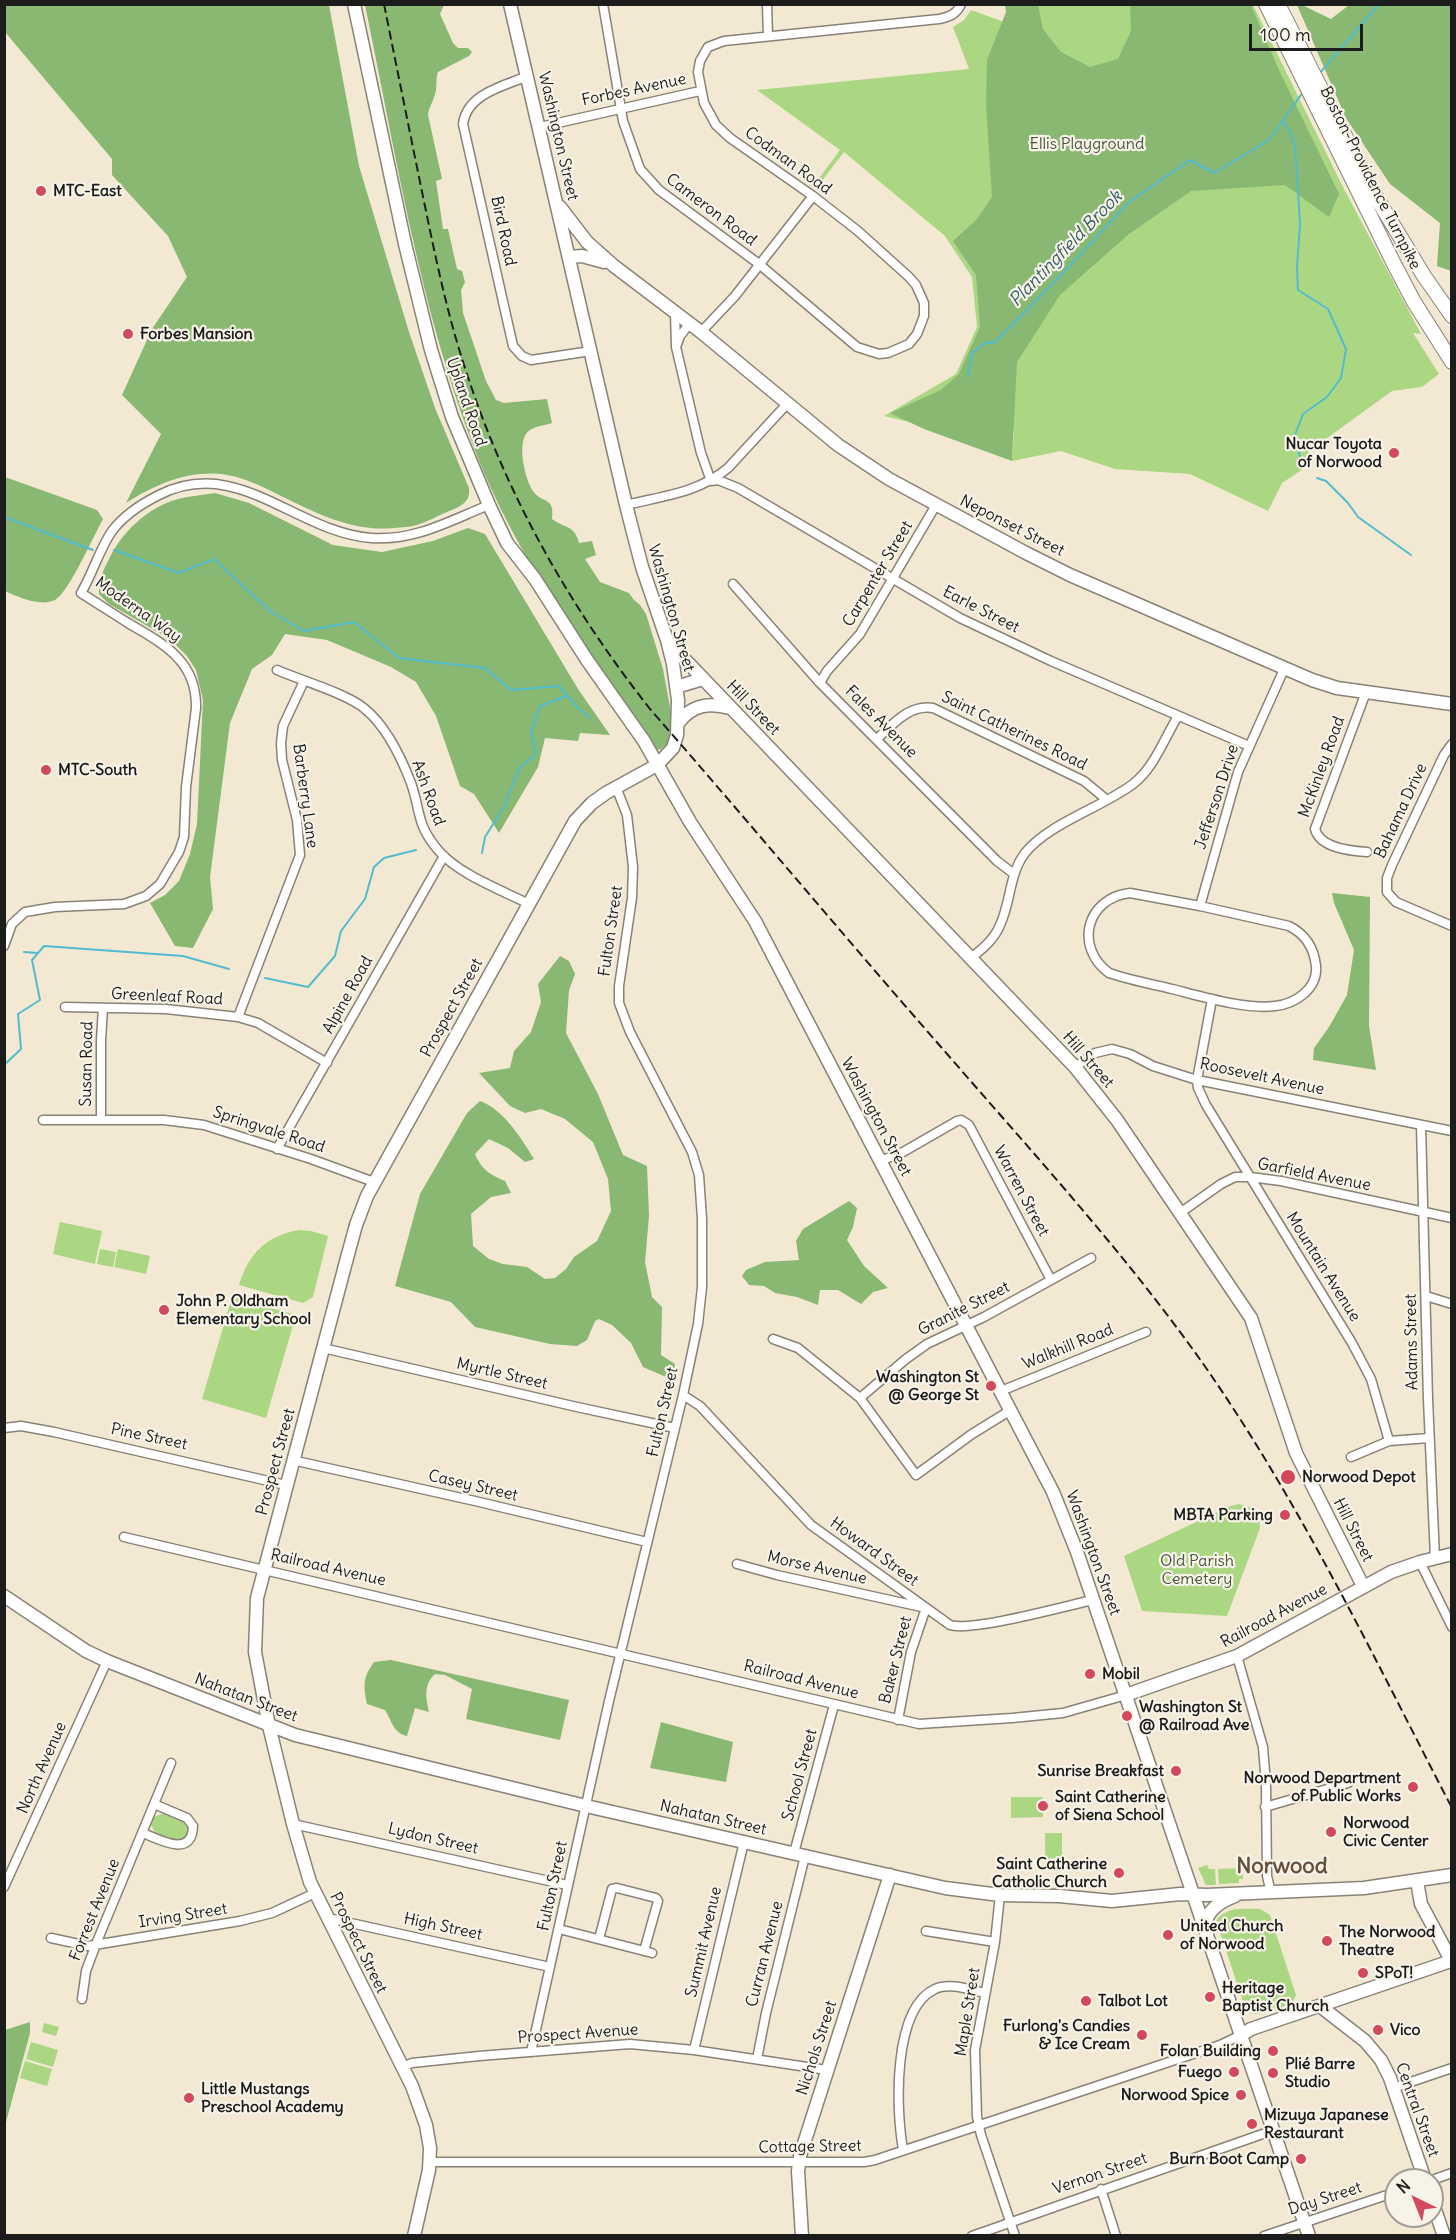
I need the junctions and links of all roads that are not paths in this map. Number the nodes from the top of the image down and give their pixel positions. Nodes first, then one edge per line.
1 (354, 4) edge
2 (510, 4) edge
3 (603, 4) edge
4 (767, 4) edge
5 (961, 4) edge
6 (1266, 4) edge
7 (1278, 4) edge
8 (768, 36) junction
9 (1306, 74) junction
10 (528, 76) junction
11 (1314, 89) junction
12 (700, 91) junction
13 (621, 107) junction
14 (540, 127) junction
15 (813, 196) junction
16 (557, 203) junction
17 (587, 242) junction
18 (568, 253) junction
19 (759, 264) junction
20 (614, 266) junction
21 (675, 312) junction
22 (1452, 316) edge
23 (690, 323) junction
24 (701, 332) junction
25 (676, 348) junction
26 (591, 351) junction
27 (1452, 362) edge
28 (787, 404) junction
29 (711, 481) junction
30 (626, 505) junction
31 (936, 505) junction
32 (489, 506) junction
33 (893, 580) junction
34 (733, 584) dead end
35 (667, 640) junction
36 (1285, 667) junction
37 (277, 670) dead end
38 (703, 679) junction
39 (304, 681) junction
40 (820, 683) junction
41 (676, 687) junction
42 (1366, 692) junction
43 (1452, 704) edge
44 (731, 709) junction
45 (1178, 716) junction
46 (679, 722) junction
47 (877, 739) junction
48 (1452, 744) edge
49 (1249, 746) junction
50 (657, 765) junction
51 (616, 787) junction
52 (1107, 800) junction
53 (1367, 852) dead end
54 (444, 856) junction
55 (1014, 874) junction
56 (529, 904) junction
57 (1200, 906) junction
58 (1452, 926) edge
59 (4, 946) edge
60 (970, 959) junction
61 (1212, 999) junction
62 (65, 1007) dead end
63 (103, 1008) junction
64 (238, 1017) junction
65 (327, 1063) junction
66 (1075, 1067) junction
67 (1197, 1080) junction
68 (43, 1120) dead end
69 (101, 1120) junction
70 (1421, 1125) junction
71 (1452, 1131) edge
72 (277, 1149) junction
73 (880, 1161) junction
74 (1250, 1177) junction
75 (374, 1182) junction
76 (1423, 1212) junction
77 (1180, 1213) junction
78 (1452, 1218) edge
79 (1091, 1258) dead end
80 (1051, 1280) junction
81 (1426, 1296) junction
82 (1452, 1304) edge
83 (967, 1325) junction
84 (1146, 1332) dead end
85 (773, 1339) dead end
86 (323, 1348) junction
87 (1002, 1392) junction
88 (683, 1395) junction
89 (860, 1398) junction
90 (1011, 1410) junction
91 (4, 1428) edge
92 (675, 1428) junction
93 (1430, 1438) junction
94 (1389, 1441) junction
95 (1351, 1457) dead end
96 (292, 1460) junction
97 (286, 1485) junction
98 (124, 1537) dead end
99 (647, 1542) junction
100 (1452, 1554) edge
101 (1435, 1558) junction
102 (1420, 1562) junction
103 (737, 1564) dead end
104 (264, 1570) junction
105 (1363, 1586) junction
106 (4, 1596) edge
107 (1093, 1600) junction
108 (926, 1608) junction
109 (1452, 1627) edge
110 (621, 1654) junction
111 (1237, 1656) junction
112 (106, 1661) junction
113 (1126, 1695) junction
114 (834, 1705) junction
115 (897, 1719) junction
116 (269, 1726) junction
117 (171, 1763) dead end
118 (1348, 1783) dead end
119 (154, 1804) junction
120 (586, 1806) junction
121 (1265, 1807) junction
122 (293, 1824) junction
123 (143, 1833) junction
124 (744, 1842) junction
125 (800, 1854) junction
126 (890, 1875) junction
127 (1452, 1875) edge
128 (1417, 1881) junction
129 (567, 1885) junction
130 (4, 1887) edge
131 (315, 1893) junction
132 (1271, 1893) junction
133 (1193, 1894) junction
134 (1242, 1894) junction
135 (1000, 1895) junction
136 (328, 1918) junction
137 (559, 1929) junction
138 (926, 1930) dead end
139 (1206, 1931) junction
140 (51, 1938) dead end
141 (599, 1939) junction
142 (995, 1942) junction
143 (96, 1944) junction
144 (1451, 1961) edge
145 (550, 1966) junction
146 (985, 1993) junction
147 (82, 1999) dead end
148 (1320, 2006) junction
149 (1241, 2035) junction
150 (694, 2050) junction
151 (531, 2052) junction
152 (757, 2059) junction
153 (402, 2067) junction
154 (1452, 2068) edge
155 (827, 2070) junction
156 (1393, 2088) junction
157 (978, 2125) junction
158 (1274, 2130) junction
159 (903, 2149) junction
160 (430, 2162) junction
161 (799, 2163) junction
162 (1421, 2168) edge
163 (1101, 2189) junction
164 (1384, 2196) edge
165 (1011, 2222) junction
166 (1304, 2222) junction
167 (414, 2235) edge
168 (802, 2235) edge
169 (972, 2235) edge
170 (1015, 2235) edge
171 (1116, 2235) edge
172 (1264, 2235) edge
173 (1309, 2235) edge

1 - 32 street, Upland Road
2 - 10 street, Washington Street
3 - 13 street, Cameron Road
4 - 8 street
5 - 8 street, Codman Road
6 - 9 main road, Boston-Providence Turnpike
7 - 9 main road, Boston-Providence Turnpike
8 - 12 street, Codman Road
9 - 11 main road, Boston-Providence Turnpike
10 - 14 street, Washington Street
10 - 26 street, Bird Road
11 - 22 main road, Boston-Providence Turnpike
11 - 27 main road, Boston-Providence Turnpike
12 - 13 street, Forbes Avenue
12 - 15 street, Codman Road
13 - 14 street, Forbes Avenue
13 - 19 street, Cameron Road
14 - 16 street, Washington Street
15 - 19 street
15 - 19 street, Codman Road
16 - 17 street, Neponset Street
16 - 18 street, Washington Street
17 - 18 street
17 - 20 street, Neponset Street
18 - 20 street, Neponset Street
18 - 26 street, Washington Street
19 - 24 street
20 - 21 street, Neponset Street
21 - 23 street, Neponset Street
21 - 25 street
23 - 24 street, Neponset Street
23 - 25 street
24 - 28 street, Neponset Street
25 - 29 street
26 - 30 street, Washington Street
28 - 29 street
28 - 31 street, Neponset Street
29 - 30 street
29 - 33 street, Earle Street
30 - 35 street, Washington Street
31 - 33 street, Carpenter Street
31 - 36 street, Neponset Street
32 - 50 street, Upland Road
32 - 59 street, Moderna Way
33 - 40 street, Carpenter Street
33 - 45 street, Earle Street
34 - 40 street, Fales Avenue
35 - 38 street, Hill Street
35 - 41 street, Washington Street
36 - 42 street, Neponset Street
36 - 49 street, Jefferson Drive
37 - 39 street, Ash Road
38 - 41 street
38 - 44 street, Hill Street
39 - 54 street, Ash Road
39 - 64 street, Barberry Lane
40 - 47 street, Fales Avenue
41 - 46 street, Washington Street
42 - 43 street, Neponset Street
42 - 53 street, McKinley Road
44 - 46 street
44 - 60 street, Hill Street
45 - 49 street, Earle Street
45 - 52 street
46 - 50 street, Washington Street
47 - 52 street, Saint Catherines Road
47 - 55 street, Fales Avenue
48 - 58 street, Bahama Drive
49 - 57 street, Jefferson Drive
50 - 51 street, Prospect Street
50 - 73 street, Washington Street
51 - 56 street, Prospect Street
51 - 88 street, Fulton Street
52 - 55 street
54 - 56 street, Ash Road
54 - 65 street, Alpine Road
55 - 60 street
56 - 75 street, Prospect Street
57 - 61 street
57 - 61 street
60 - 66 street, Hill Street
61 - 67 street
62 - 63 street, Greenleaf Road
63 - 64 street, Greenleaf Road
63 - 69 street, Susan Road
64 - 65 street, Greenleaf Road
65 - 72 street, Alpine Road
66 - 67 street, Roosevelt Avenue
66 - 77 street, Hill Street
67 - 70 street, Roosevelt Avenue
67 - 74 street, Mountain Avenue
68 - 69 street, Springvale Road
69 - 72 street, Springvale Road
70 - 71 street, Roosevelt Avenue
70 - 76 street, Adams Street
72 - 75 street, Springvale Road
73 - 80 street, Warren Street
73 - 83 street, Washington Street
74 - 76 street, Garfield Avenue
74 - 77 street, Garfield Avenue
74 - 94 street, Mountain Avenue
75 - 86 street, Prospect Street
76 - 78 street, Garfield Avenue
76 - 81 street, Adams Street
77 - 105 street, Hill Street
79 - 80 street, Granite Street
80 - 83 street, Granite Street
81 - 82 street
81 - 93 street, Adams Street
83 - 87 street, Washington Street
83 - 89 street, Granite Street
84 - 87 street, Walkhill Road
85 - 89 street
86 - 92 street, Myrtle Street
86 - 96 street, Prospect Street
87 - 90 street, Washington Street
88 - 92 street, Fulton Street
88 - 108 street, Howard Street
89 - 90 street
90 - 107 street, Washington Street
91 - 97 street, Pine Street
92 - 99 street, Fulton Street
93 - 94 street
93 - 101 street, Adams Street
94 - 95 street
96 - 97 street, Prospect Street
96 - 99 street, Casey Street
97 - 104 street, Prospect Street
98 - 104 street, Railroad Avenue
99 - 110 street, Fulton Street
100 - 101 street, Railroad Avenue
101 - 102 street, Railroad Avenue
102 - 105 street, Railroad Avenue
102 - 109 street
103 - 108 street, Morse Avenue
104 - 110 street, Railroad Avenue
104 - 116 street, Prospect Street
105 - 111 street, Railroad Avenue
106 - 112 street, Nahatan Street
107 - 108 street, Howard Street
107 - 113 street, Washington Street
108 - 115 street, Baker Street
110 - 114 street, Railroad Avenue
110 - 120 street, Fulton Street
111 - 113 street, Railroad Avenue
111 - 121 street
112 - 116 street, Nahatan Street
112 - 130 street, North Avenue
113 - 115 street, Railroad Avenue
113 - 133 street, Washington Street
114 - 115 street, Railroad Avenue
114 - 125 street, School Street
116 - 120 street, Nahatan Street
116 - 122 street, Prospect Street
117 - 119 street, Forrest Avenue
118 - 121 street
119 - 123 street, Forrest Avenue
119 - 123 street
120 - 124 street, Nahatan Street
120 - 129 street, Fulton Street
121 - 132 street
122 - 129 street, Lydon Street
122 - 131 street, Prospect Street
123 - 143 street, Forrest Avenue
124 - 125 street, Nahatan Street
124 - 150 street, Summit Avenue
125 - 126 street, Nahatan Street
125 - 152 street, Curran Avenue
126 - 135 street, Nahatan Street
126 - 155 street, Nichols Street
127 - 128 street, Nahatan Street
128 - 132 street, Nahatan Street
128 - 144 street
129 - 137 street, Fulton Street
131 - 136 street, Prospect Street
131 - 143 street, Irving Street
132 - 134 street, Nahatan Street
133 - 134 street, Nahatan Street
133 - 135 street, Nahatan Street
133 - 139 street, Washington Street
134 - 139 street
135 - 142 street, Maple Street
136 - 145 street, High Street
136 - 153 street, Prospect Street
137 - 141 street
137 - 145 street, Fulton Street
138 - 142 street
139 - 149 street, Washington Street
140 - 143 street, Irving Street
141 - 141 street
142 - 146 street, Maple Street
143 - 147 street, Forrest Avenue
144 - 148 street
145 - 151 street, Fulton Street
146 - 157 street, Maple Street
146 - 159 street
148 - 149 street
148 - 156 street, Central Street
149 - 157 street, Cottage Street
149 - 158 street, Washington Street
150 - 151 street, Prospect Avenue
150 - 152 street, Prospect Avenue
151 - 153 street, Prospect Avenue
152 - 155 street, Prospect Avenue
153 - 160 street, Prospect Street
154 - 156 street
155 - 161 street, Nichols Street
156 - 162 street, Central Street
157 - 159 street, Cottage Street
157 - 165 street, Maple Street
158 - 163 street, Vernon Street
158 - 166 street, Washington Street
159 - 161 street, Cottage Street
160 - 161 street, Cottage Street
160 - 167 street, Prospect Street
161 - 168 street, Nichols Street
163 - 165 street, Vernon Street
163 - 171 street
164 - 166 street, Day Street
165 - 169 street, Vernon Street
165 - 170 street, Maple Street
166 - 172 street, Day Street
166 - 173 street, Washington Street

